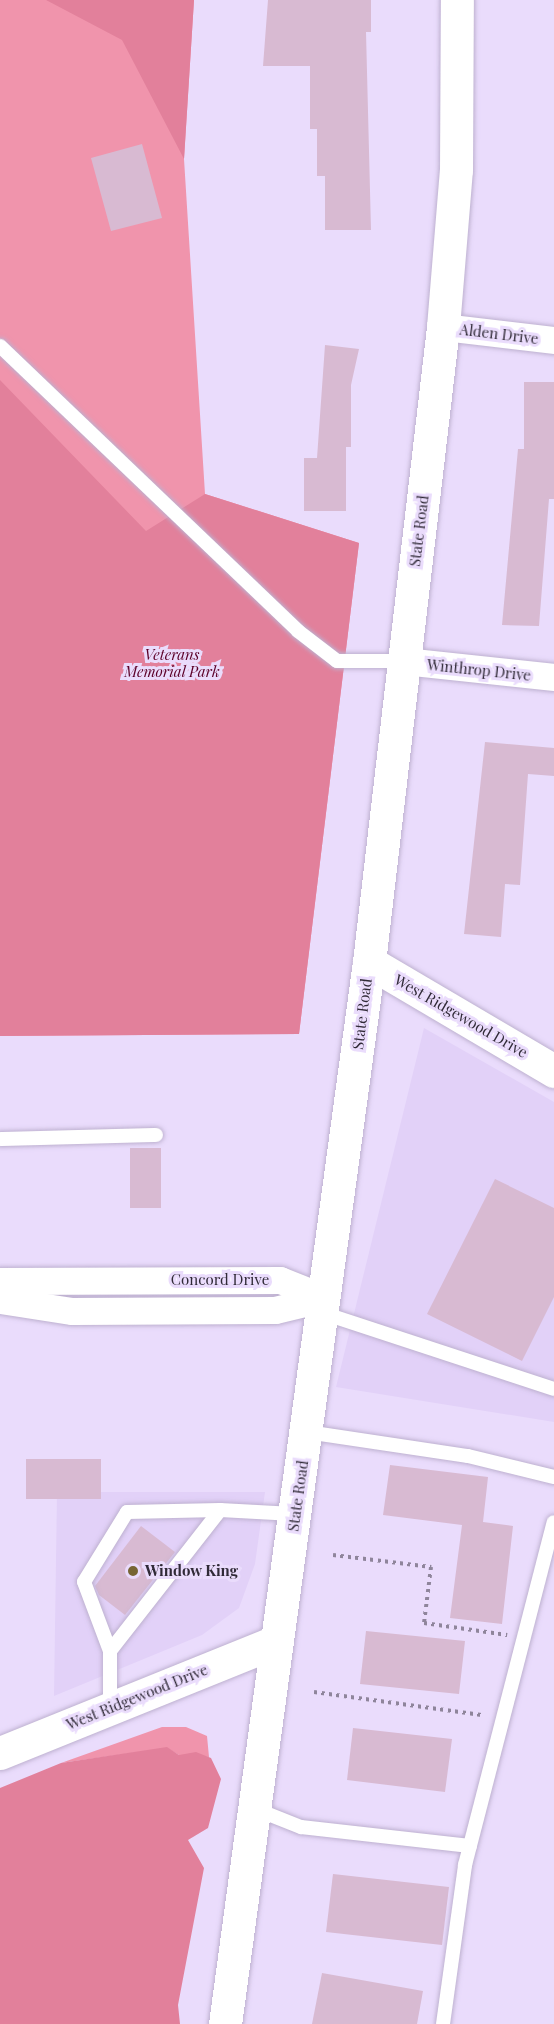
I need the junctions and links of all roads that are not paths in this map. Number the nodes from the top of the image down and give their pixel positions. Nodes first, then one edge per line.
1 (458, 0) edge
2 (444, 327) junction
3 (554, 340) edge
4 (0, 346) edge
5 (404, 662) junction
6 (554, 677) edge
7 (369, 962) junction
8 (554, 1071) edge
9 (156, 1135) dead end
10 (0, 1139) edge
11 (0, 1281) edge
12 (0, 1300) edge
13 (324, 1306) junction
14 (554, 1389) edge
15 (307, 1432) junction
16 (554, 1477) edge
17 (220, 1510) junction
18 (295, 1515) junction
19 (554, 1522) edge
20 (275, 1642) junction
21 (110, 1651) junction
22 (110, 1707) junction
23 (0, 1753) edge
24 (254, 1808) junction
25 (470, 1846) junction
26 (225, 2024) edge
27 (443, 2024) edge

1 - 2 main road, State Road
2 - 3 street, Alden Drive
2 - 5 main road, State Road
4 - 5 lane
5 - 6 street, Winthrop Drive
5 - 7 main road, State Road
7 - 8 main road, West Ridgewood Drive
7 - 13 main road, State Road
9 - 10 lane
11 - 13 street, Concord Drive
12 - 13 street, Concord Drive
13 - 14 lane
13 - 15 main road, State Road
15 - 16 lane
15 - 18 main road, State Road
17 - 18 lane
17 - 21 lane
17 - 21 lane
18 - 20 main road, State Road
19 - 25 lane
20 - 22 main road, West Ridgewood Drive
20 - 24 main road, State Road
21 - 22 lane
22 - 23 main road, West Ridgewood Drive
24 - 25 lane
24 - 26 main road, State Road
25 - 27 lane

